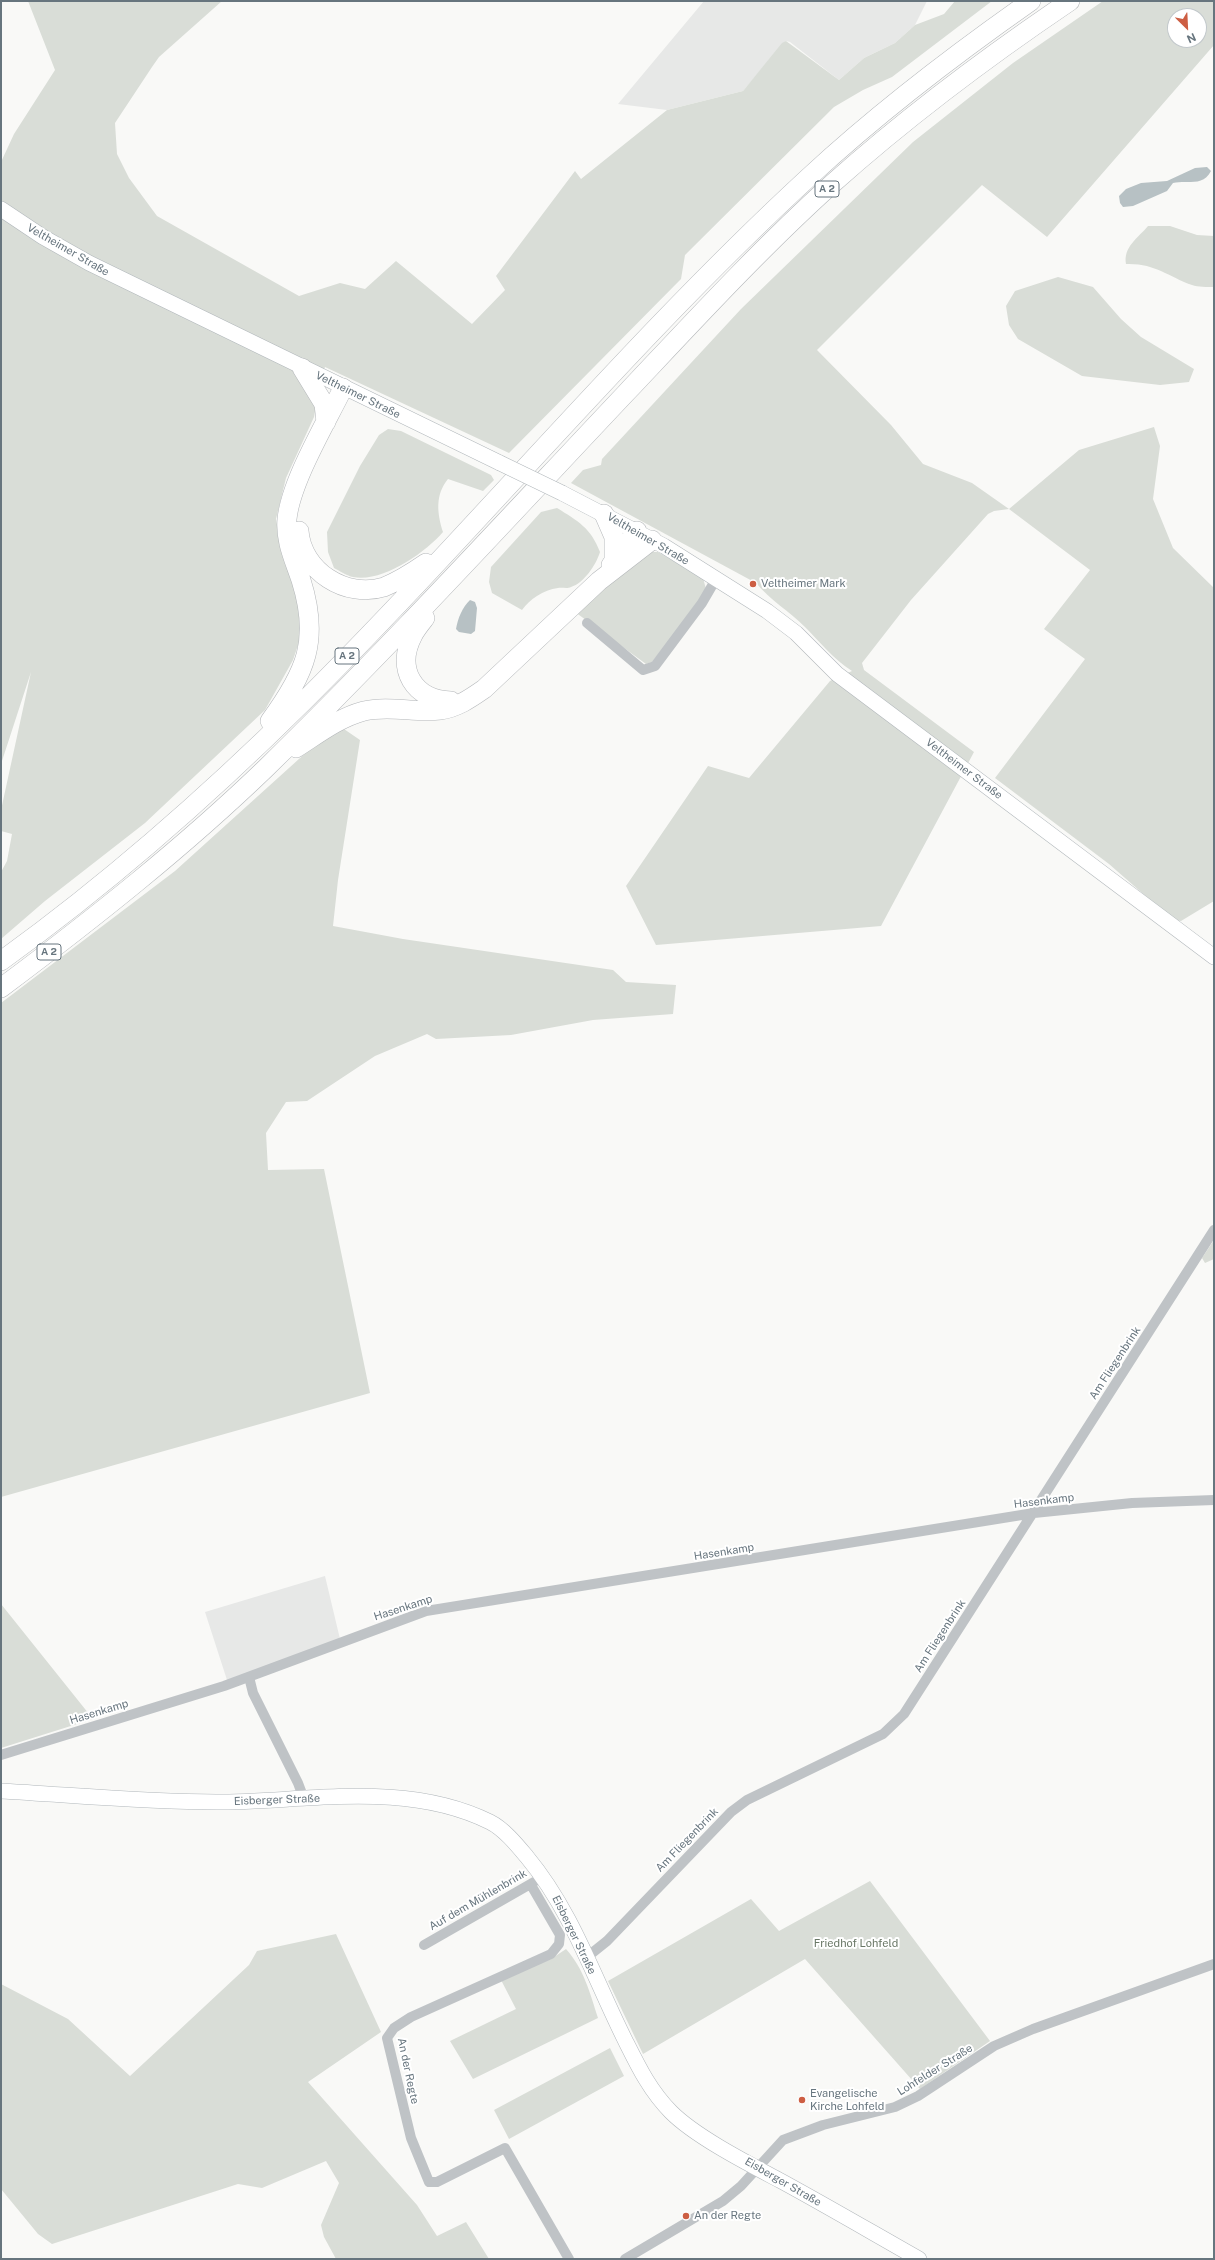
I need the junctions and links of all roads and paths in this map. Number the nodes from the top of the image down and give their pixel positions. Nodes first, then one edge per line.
1 (1031, 1) edge
2 (1070, 1) edge
3 (1, 209) edge
4 (302, 368) junction
5 (349, 391) junction
6 (326, 422) junction
7 (604, 514) junction
8 (644, 535) junction
9 (451, 546) junction
10 (614, 561) junction
11 (462, 566) junction
12 (716, 579) junction
13 (599, 581) junction
14 (587, 623) dead end
15 (484, 689) junction
16 (240, 762) junction
17 (265, 768) junction
18 (1214, 957) edge
19 (1, 961) edge
20 (1, 988) edge
21 (1214, 1230) edge
22 (1214, 1500) edge
23 (1034, 1513) junction
24 (249, 1677) junction
25 (1, 1755) edge
26 (1, 1791) edge
27 (304, 1799) junction
28 (542, 1875) junction
29 (530, 1885) junction
30 (424, 1945) dead end
31 (587, 1957) junction
32 (1214, 1964) edge
33 (758, 2169) junction
34 (569, 2259) edge
35 (625, 2259) edge
36 (919, 2259) edge

1 - 9 highway, A 2
2 - 11 highway, A 2
3 - 4 main road, Veltheimer Straße
4 - 5 main road, Veltheimer Straße
4 - 6 highway
5 - 6 highway
5 - 7 main road, Veltheimer Straße, bridge
5 - 9 highway
6 - 16 highway
7 - 8 main road, Veltheimer Straße
7 - 10 highway
8 - 10 highway
8 - 12 main road, Veltheimer Straße
8 - 13 highway
9 - 16 highway, A 2
10 - 13 highway
11 - 15 highway
11 - 17 highway, A 2
12 - 14 street
12 - 18 main road, Veltheimer Straße
13 - 15 highway
15 - 17 highway
16 - 19 highway, A 2
17 - 20 highway, A 2
21 - 23 street, Am Fliegenbrink
22 - 23 street, Hasenkamp
23 - 24 street, Hasenkamp
23 - 31 street, Am Fliegenbrink
24 - 25 street, Hasenkamp
24 - 27 street
26 - 27 main road, Eisberger Straße
27 - 28 main road, Eisberger Straße
28 - 29 street, Auf dem Mühlenbrink
28 - 31 main road, Eisberger Straße
29 - 30 street, Auf dem Mühlenbrink
29 - 34 street, An der Regte
31 - 33 main road, Eisberger Straße
32 - 33 street, Lohfelder Straße
33 - 35 street, Lohfelder Straße
33 - 36 main road, Eisberger Straße

